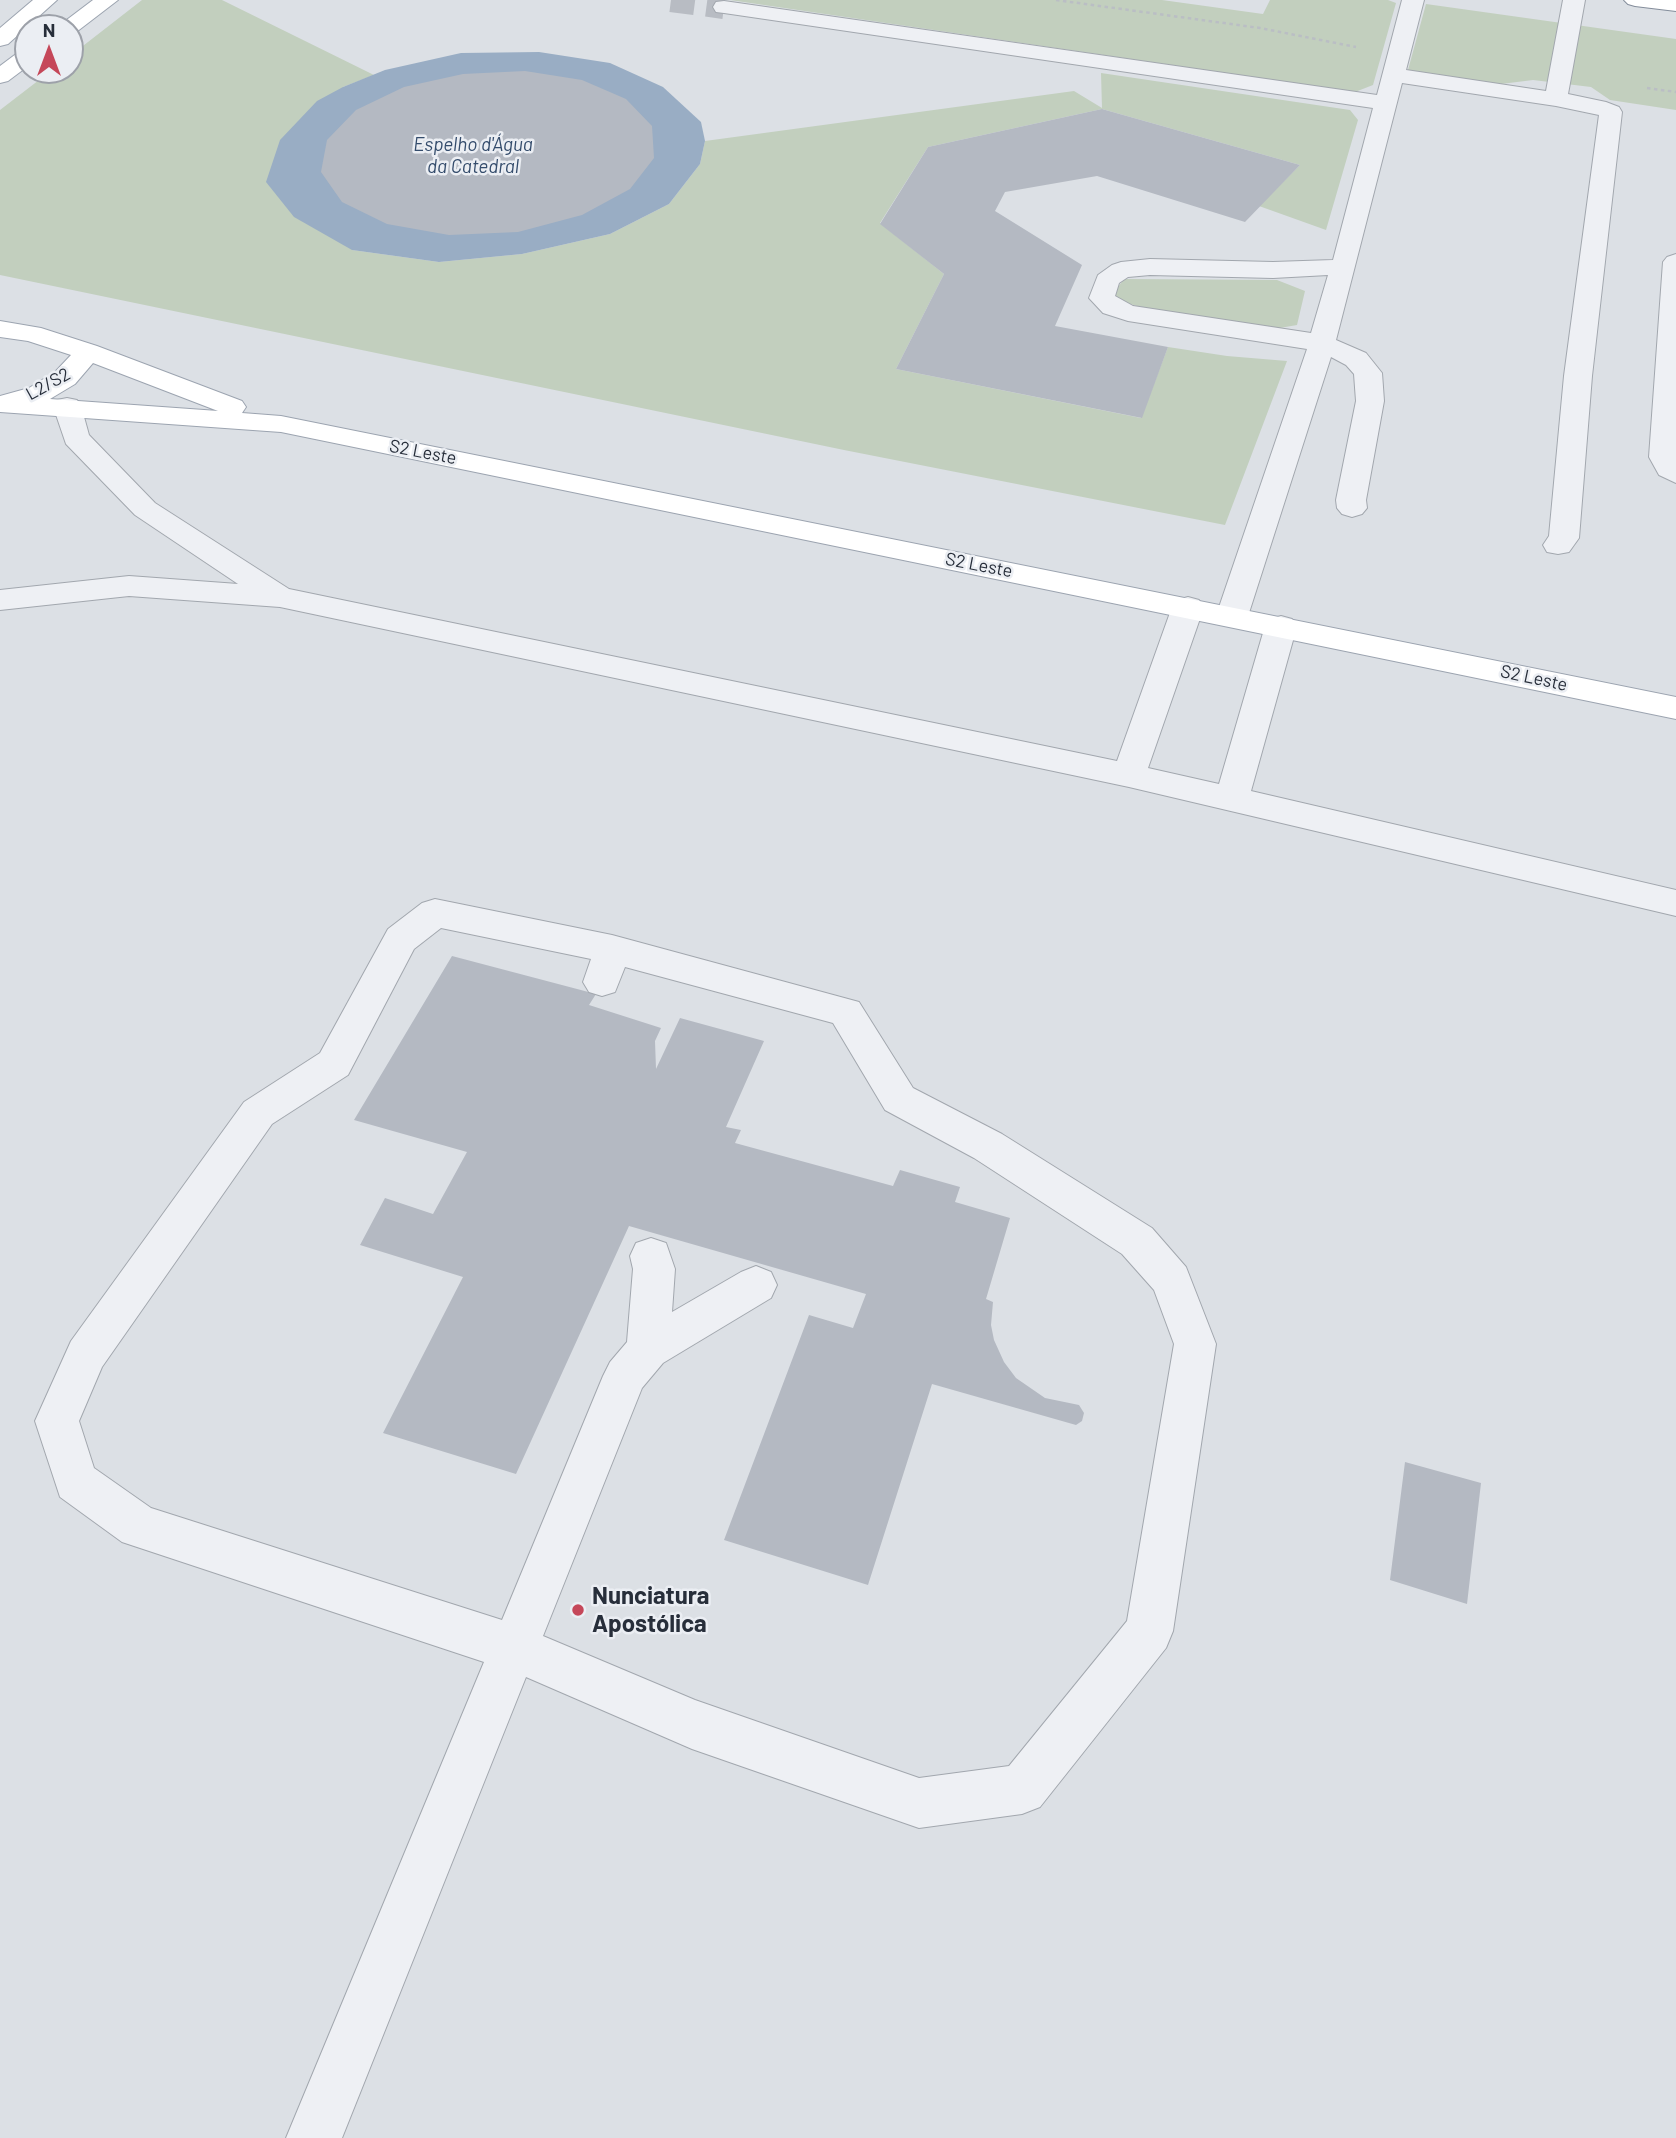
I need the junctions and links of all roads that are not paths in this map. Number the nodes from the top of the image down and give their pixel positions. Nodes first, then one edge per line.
1 (46, 0) edge
2 (107, 0) edge
3 (1413, 0) edge
4 (1574, 0) edge
5 (1635, 0) edge
6 (1676, 5) edge
7 (724, 7) dead end
8 (84, 16) edge
9 (0, 39) edge
10 (1393, 75) junction
11 (1556, 99) junction
12 (1386, 103) junction
13 (1676, 262) edge
14 (1344, 267) junction
15 (0, 328) edge
16 (1322, 343) junction
17 (88, 352) junction
18 (3, 405) edge
19 (67, 406) junction
20 (281, 424) junction
21 (1676, 474) edge
22 (1352, 508) dead end
23 (1558, 545) dead end
24 (280, 597) junction
25 (0, 600) edge
26 (1188, 607) junction
27 (1232, 616) junction
28 (1281, 626) junction
29 (1676, 708) edge
30 (1129, 775) junction
31 (1232, 799) junction
32 (1676, 903) edge
33 (651, 1256) dead end
34 (756, 1284) dead end
35 (648, 1349) junction
36 (513, 1647) junction
37 (314, 2138) edge

1 - 9 main road
2 - 8 main road
3 - 10 street
4 - 11 street
5 - 6 main road
7 - 12 street
10 - 11 street
10 - 12 street
11 - 23 street
12 - 14 street
13 - 21 street
14 - 16 street
14 - 16 street
15 - 17 main road, S2 Leste
16 - 22 street
16 - 27 street
17 - 18 main road, L2/S2
17 - 20 main road, S2 Leste
18 - 19 main road, S2 Leste
19 - 20 main road, S2 Leste
19 - 24 street
20 - 26 main road, S2 Leste
24 - 25 street
24 - 30 street
26 - 27 main road, S2 Leste
26 - 30 street
27 - 28 main road, S2 Leste
28 - 29 main road, S2 Leste
28 - 31 street
30 - 31 street
31 - 32 street
33 - 35 street
34 - 35 street
35 - 36 street
36 - 36 street
36 - 37 street

